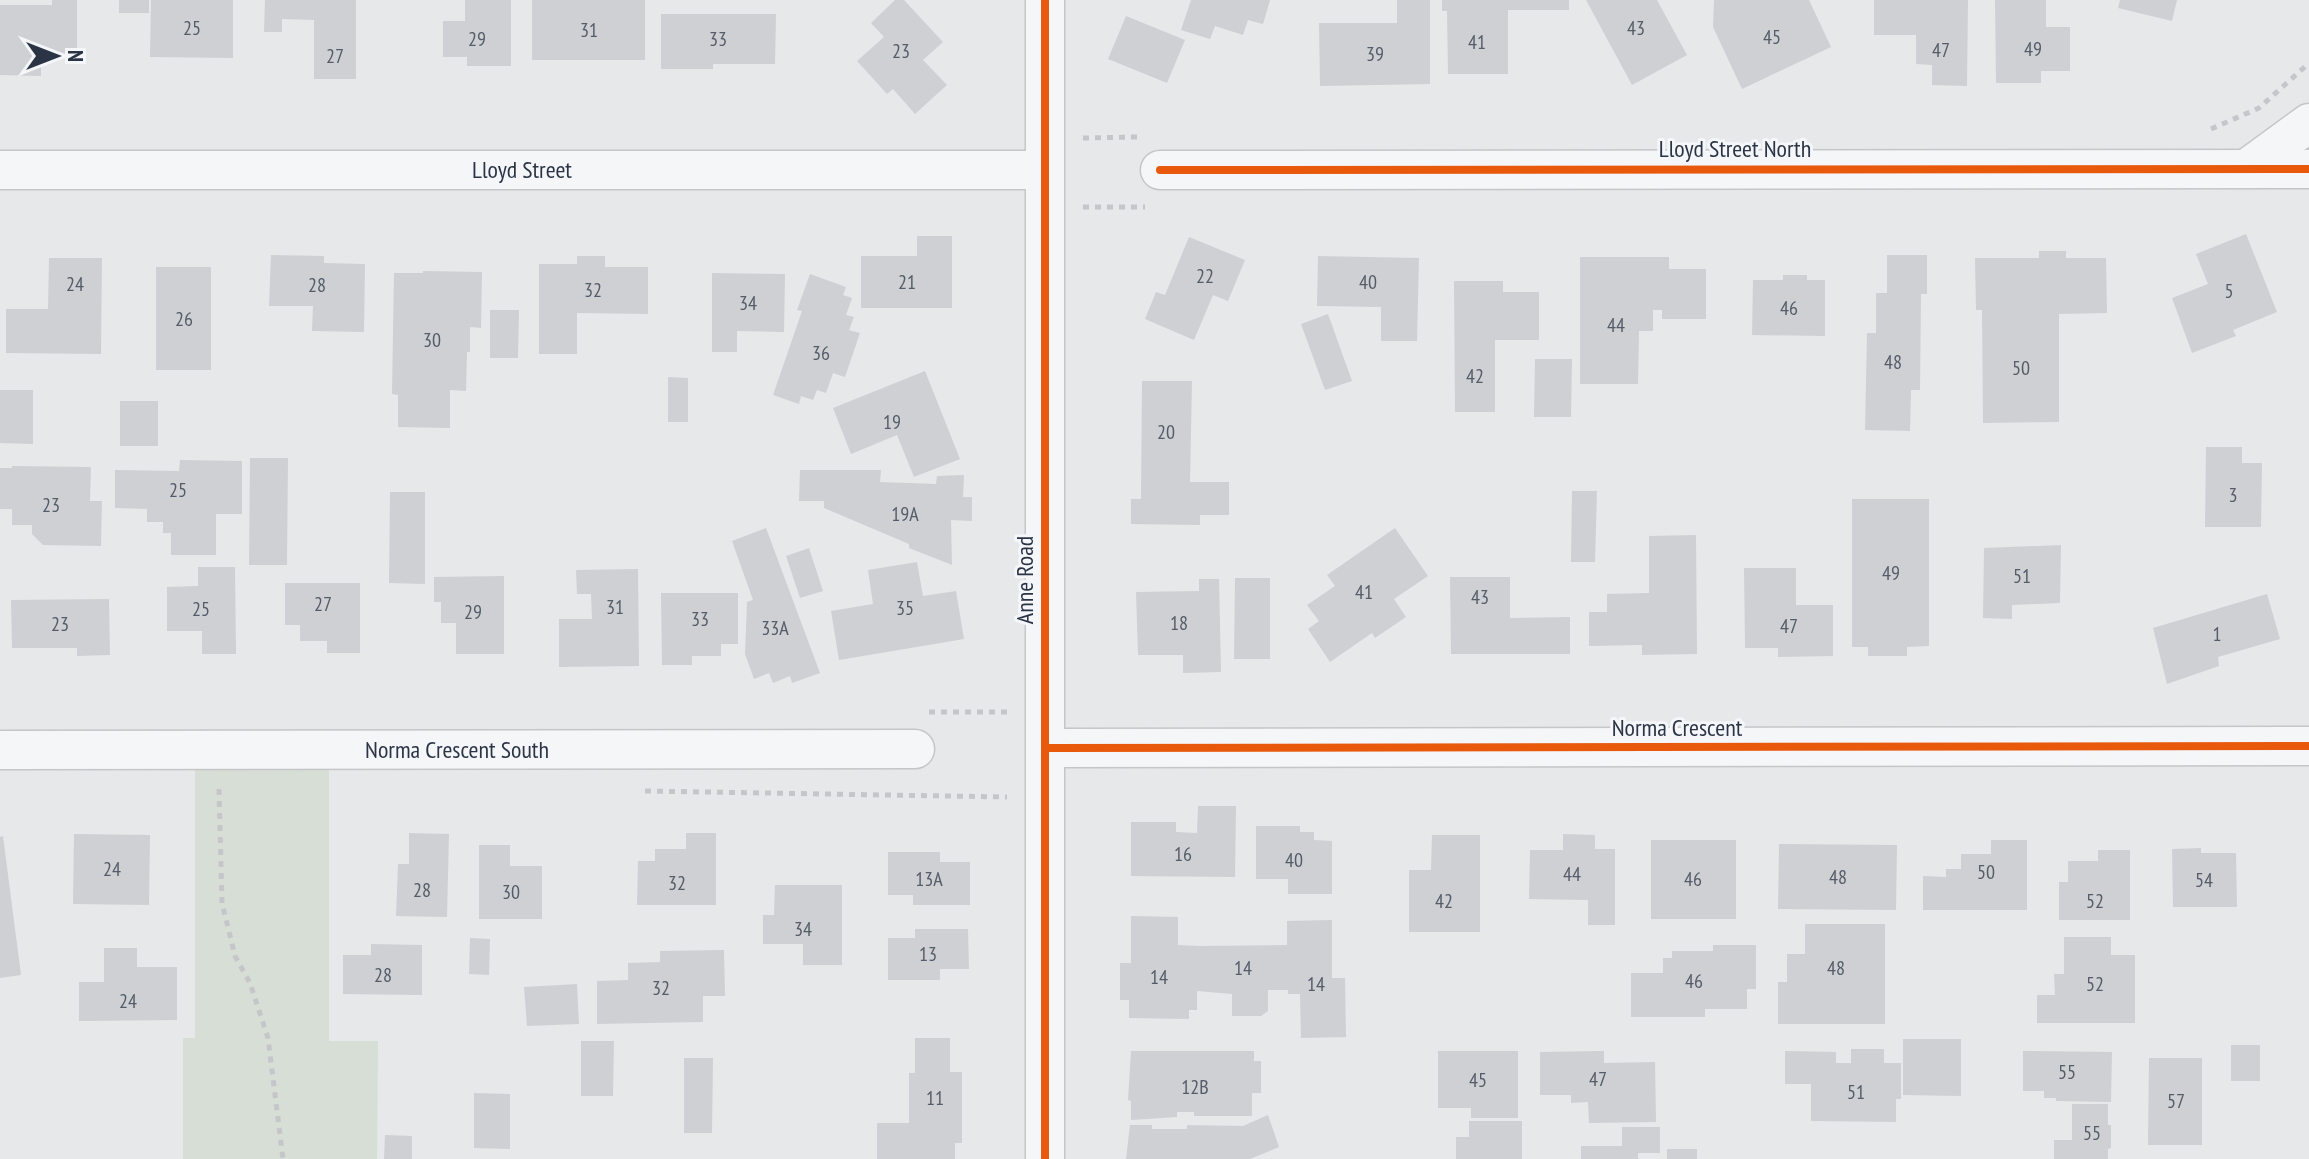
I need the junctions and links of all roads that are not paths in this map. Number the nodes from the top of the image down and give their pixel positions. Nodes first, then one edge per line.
1 (1045, 0) edge
2 (2309, 123) edge
3 (2246, 169) junction
4 (2309, 169) edge
5 (0, 170) edge
6 (1044, 170) junction
7 (1160, 170) dead end
8 (2309, 746) edge
9 (1045, 748) junction
10 (915, 749) dead end
11 (0, 750) edge
12 (1045, 1159) edge

1 - 6 street, Anne Road
2 - 3 street
3 - 4 street, Lloyd Street North
3 - 7 street, Lloyd Street North
5 - 6 street, Lloyd Street
6 - 9 street, Anne Road
8 - 9 street, Norma Crescent
9 - 12 street, Anne Road
10 - 11 street, Norma Crescent South

